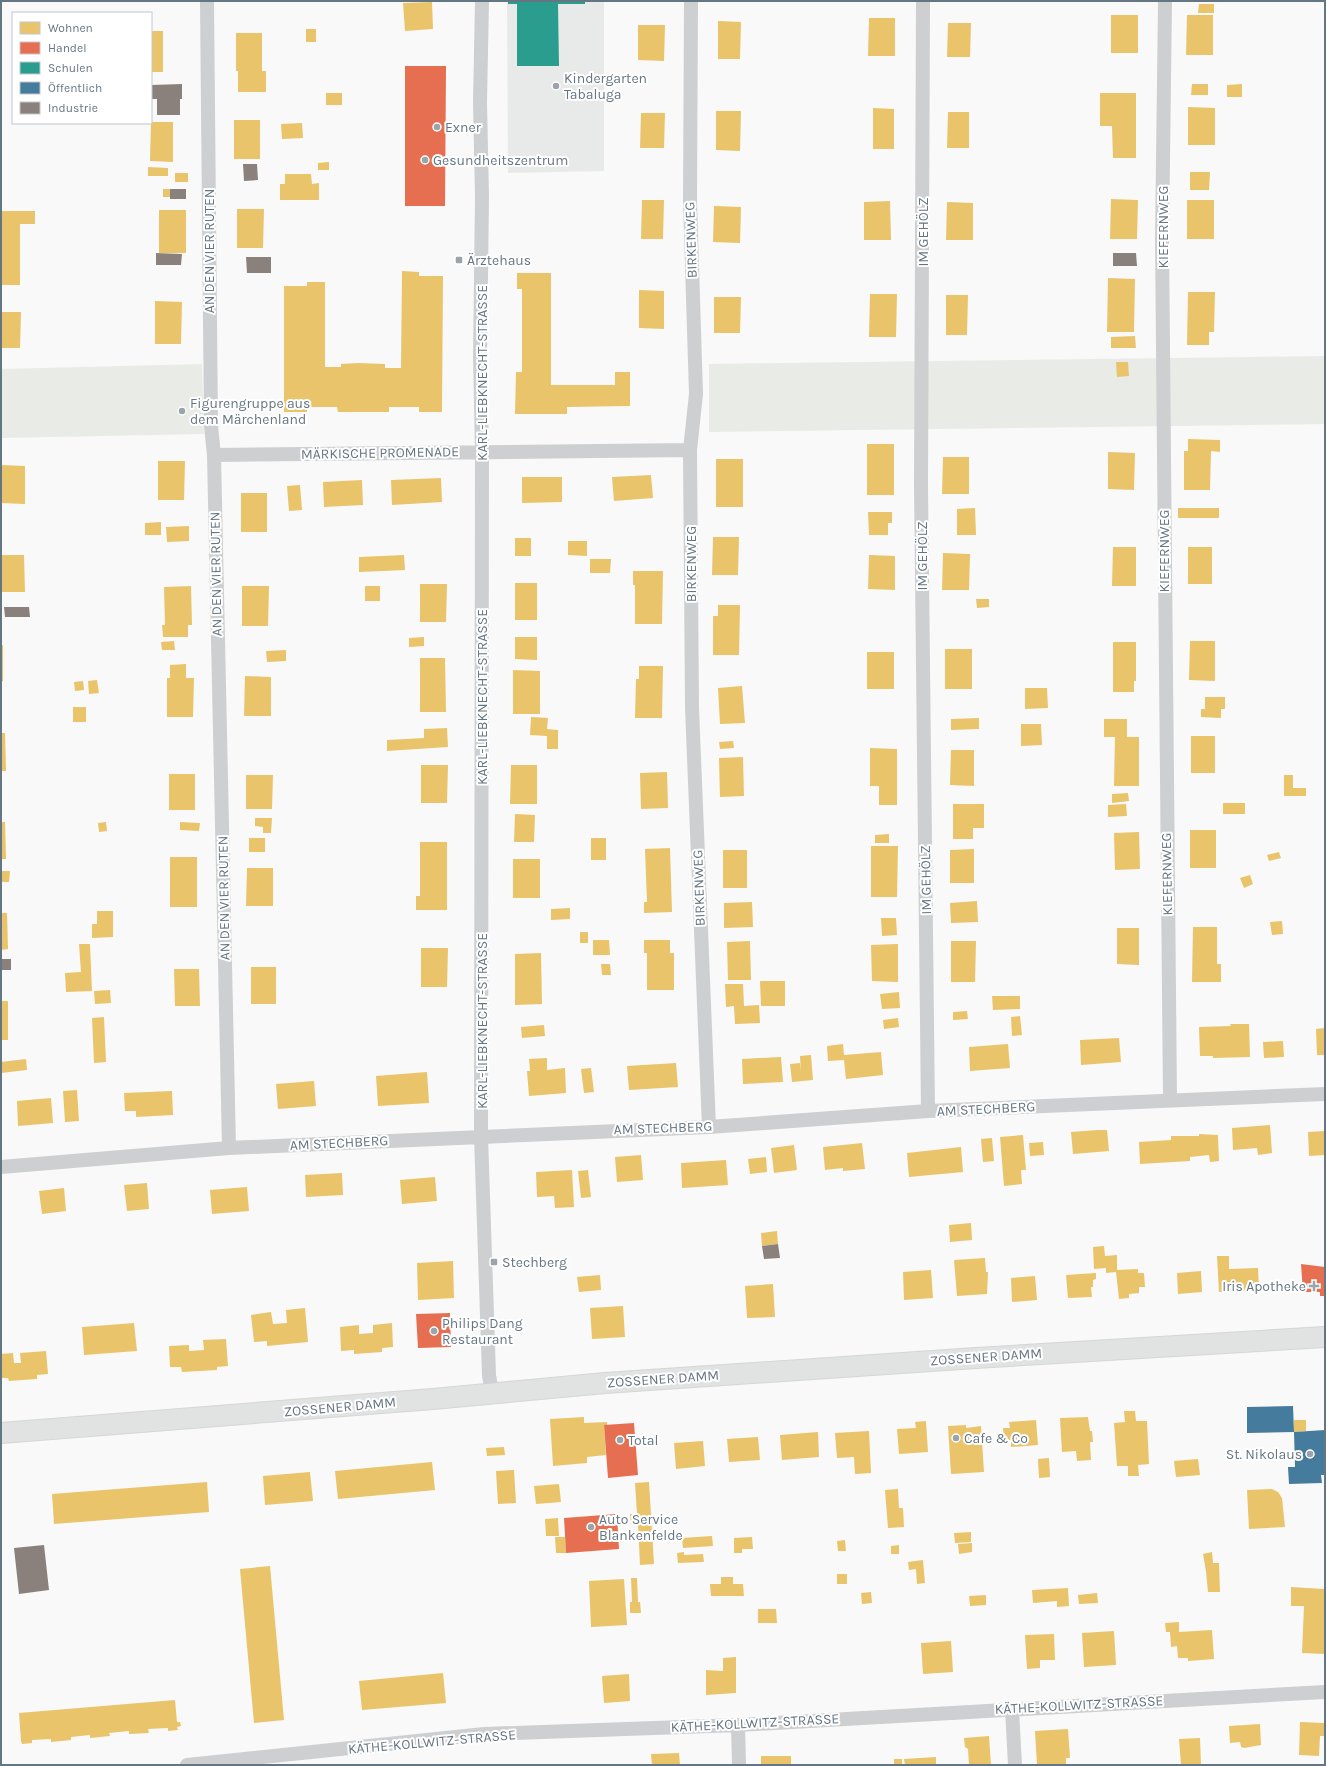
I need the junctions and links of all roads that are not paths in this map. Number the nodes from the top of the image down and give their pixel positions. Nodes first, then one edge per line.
1 (207, 1) edge
2 (482, 1) edge
3 (691, 1) edge
4 (923, 1) edge
5 (1164, 1) edge
6 (690, 450) junction
7 (482, 452) junction
8 (214, 455) junction
9 (1325, 1094) edge
10 (1170, 1100) junction
11 (928, 1111) junction
12 (709, 1127) junction
13 (482, 1136) junction
14 (229, 1148) junction
15 (1, 1167) edge
16 (1325, 1337) edge
17 (492, 1393) junction
18 (1, 1433) edge
19 (1325, 1692) edge
20 (1012, 1709) junction
21 (738, 1725) junction
22 (186, 1765) edge
23 (739, 1765) edge
24 (1015, 1765) edge

1 - 8 street, AN DEN VIER RUTEN
2 - 7 street, KARL-LIEBKNECHT-STRASSE
3 - 6 street, BIRKENWEG
4 - 11 street, IM GEHÖLZ
5 - 10 street, KIEFERNWEG
6 - 7 street, MÄRKISCHE PROMENADE
6 - 12 street, BIRKENWEG
7 - 8 street, MÄRKISCHE PROMENADE
7 - 13 street, KARL-LIEBKNECHT-STRASSE
8 - 14 street, AN DEN VIER RUTEN
9 - 10 street, AM STECHBERG
10 - 11 street, AM STECHBERG
11 - 12 street, AM STECHBERG
12 - 13 street, AM STECHBERG
13 - 14 street, AM STECHBERG
13 - 17 street, KARL-LIEBKNECHT-STRASSE
14 - 15 street, AM STECHBERG
16 - 17 main road, ZOSSENER DAMM
17 - 18 main road, ZOSSENER DAMM
19 - 20 street, KÄTHE-KOLLWITZ-STRASSE
20 - 21 street, KÄTHE-KOLLWITZ-STRASSE
20 - 24 street
21 - 22 street, KÄTHE-KOLLWITZ-STRASSE
21 - 23 street

